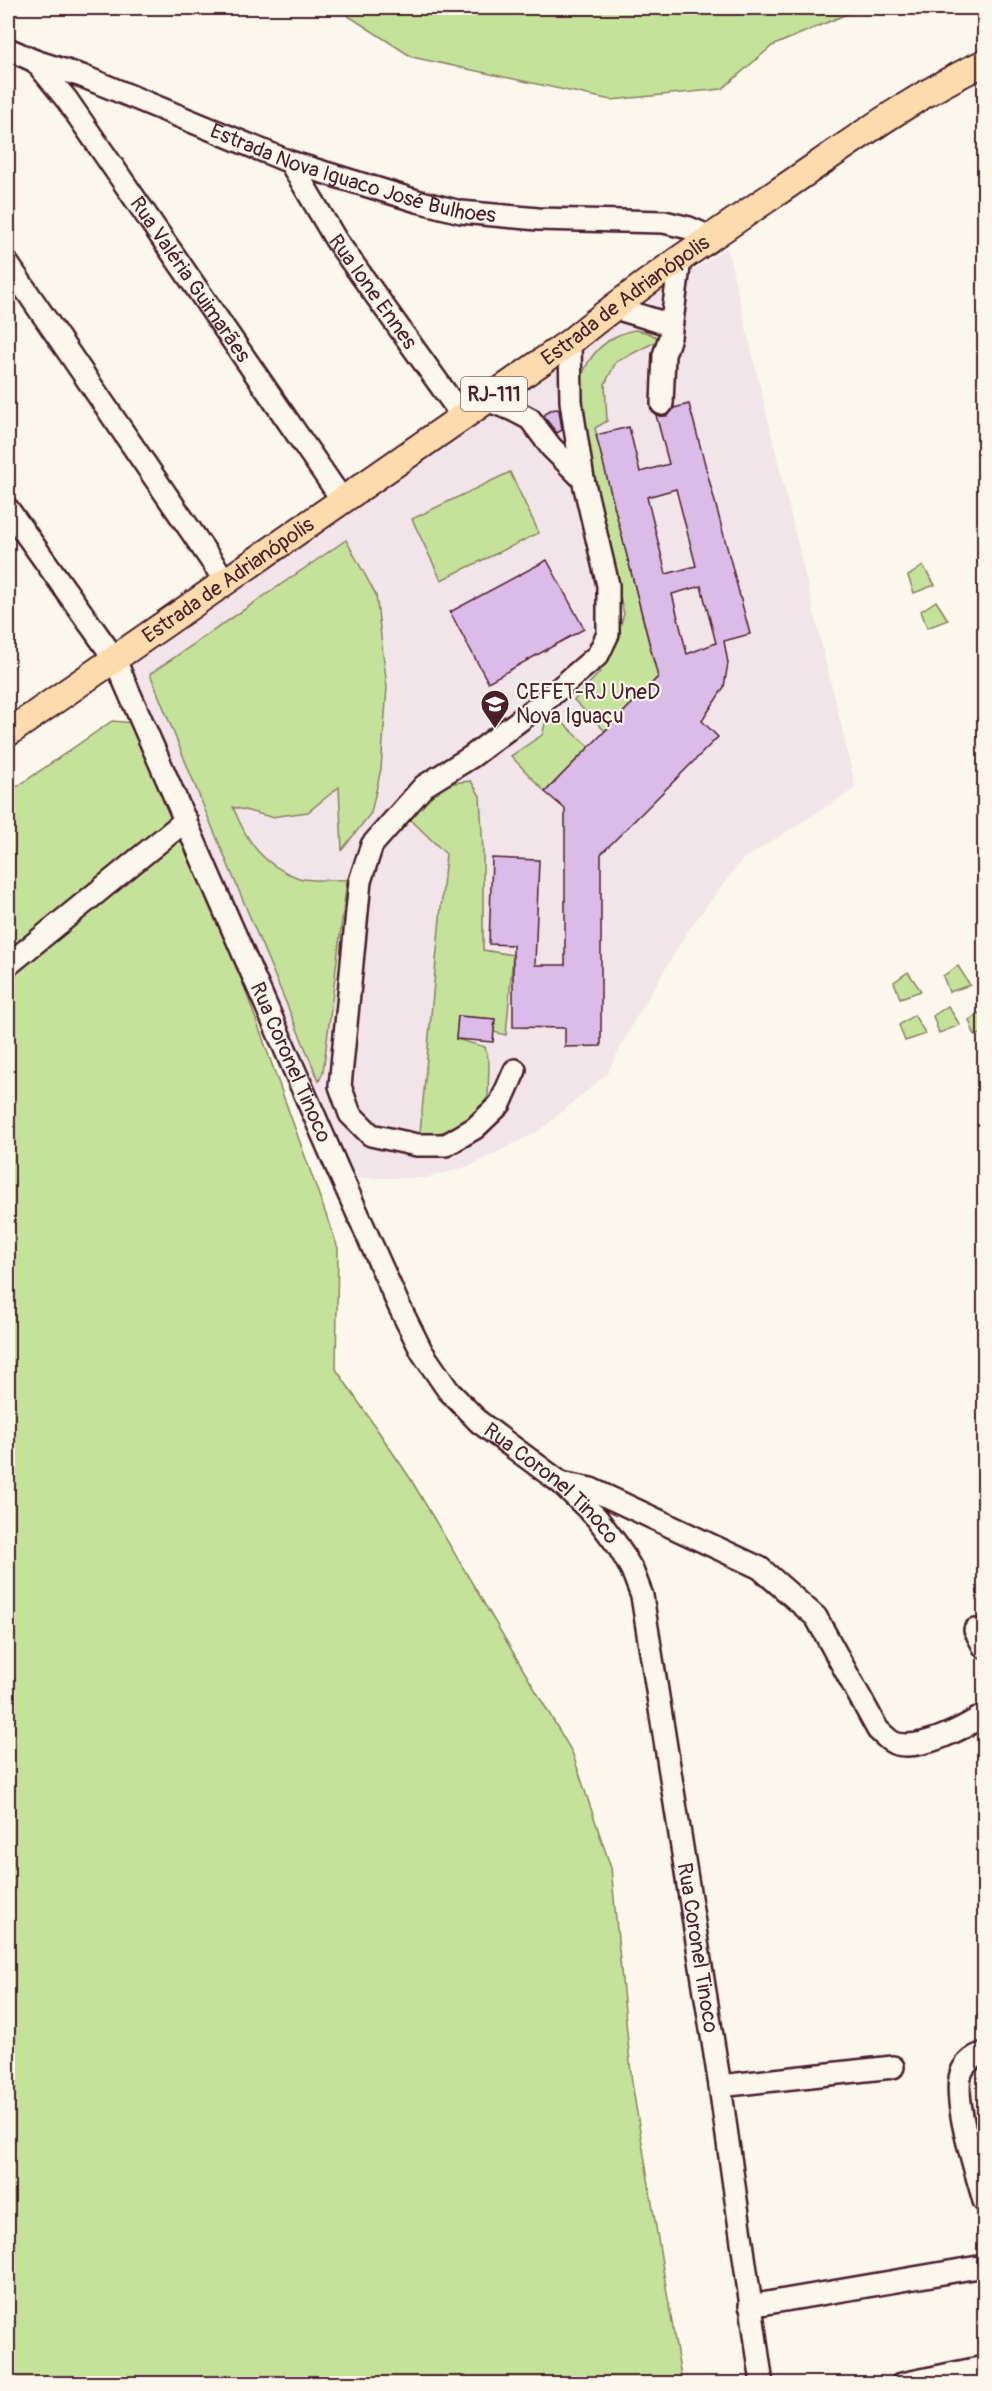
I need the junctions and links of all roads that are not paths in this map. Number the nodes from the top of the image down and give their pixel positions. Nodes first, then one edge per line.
1 (18, 57) edge
2 (984, 63) edge
3 (82, 76) junction
4 (67, 100) junction
5 (290, 162) junction
6 (710, 237) junction
7 (680, 259) junction
8 (8, 264) edge
9 (612, 307) junction
10 (671, 325) junction
11 (570, 342) junction
12 (486, 400) junction
13 (662, 404) dead end
14 (463, 417) junction
15 (583, 479) junction
16 (343, 501) junction
17 (8, 509) edge
18 (226, 582) junction
19 (114, 658) junction
20 (8, 733) edge
21 (186, 820) junction
22 (8, 965) edge
23 (515, 1070) dead end
24 (561, 1483) junction
25 (984, 1715) edge
26 (984, 2053) edge
27 (893, 2067) dead end
28 (720, 2086) junction
29 (984, 2201) edge
30 (984, 2266) edge
31 (750, 2306) junction
32 (984, 2367) edge
33 (762, 2384) edge
34 (902, 2384) edge

1 - 3 street, Estrada Nova Iguaco José Bulhoes
1 - 4 street, Rua Valéria Guimarães
2 - 6 main road, Estrada de Adrianópolis / RJ-111
3 - 4 street
3 - 5 street, Estrada Nova Iguaco José Bulhoes
4 - 16 street, Rua Valéria Guimarães
5 - 6 street, Estrada Nova Iguaco José Bulhoes
5 - 14 street, Rua Ione Ennes
6 - 7 main road, Estrada de Adrianópolis / RJ-111
7 - 9 main road, Estrada de Adrianópolis / RJ-111
7 - 10 street
8 - 18 street
9 - 10 street
9 - 11 main road, Estrada de Adrianópolis / RJ-111
10 - 13 street
11 - 12 main road, Estrada de Adrianópolis / RJ-111
11 - 15 street
12 - 14 main road, Estrada de Adrianópolis / RJ-111
12 - 15 street
14 - 16 main road, Estrada de Adrianópolis / RJ-111
15 - 23 street
16 - 18 main road, Estrada de Adrianópolis / RJ-111
17 - 19 street, Rua Coronel Tinoco
18 - 19 main road, Estrada de Adrianópolis / RJ-111
19 - 20 main road, Estrada de Adrianópolis / RJ-111
19 - 21 street, Rua Coronel Tinoco
21 - 22 street
21 - 24 street, Rua Coronel Tinoco
24 - 25 street
24 - 28 street, Rua Coronel Tinoco
26 - 29 street
27 - 28 street
28 - 31 street, Rua Coronel Tinoco
30 - 31 street
31 - 33 street, Rua Coronel Tinoco
32 - 34 street

